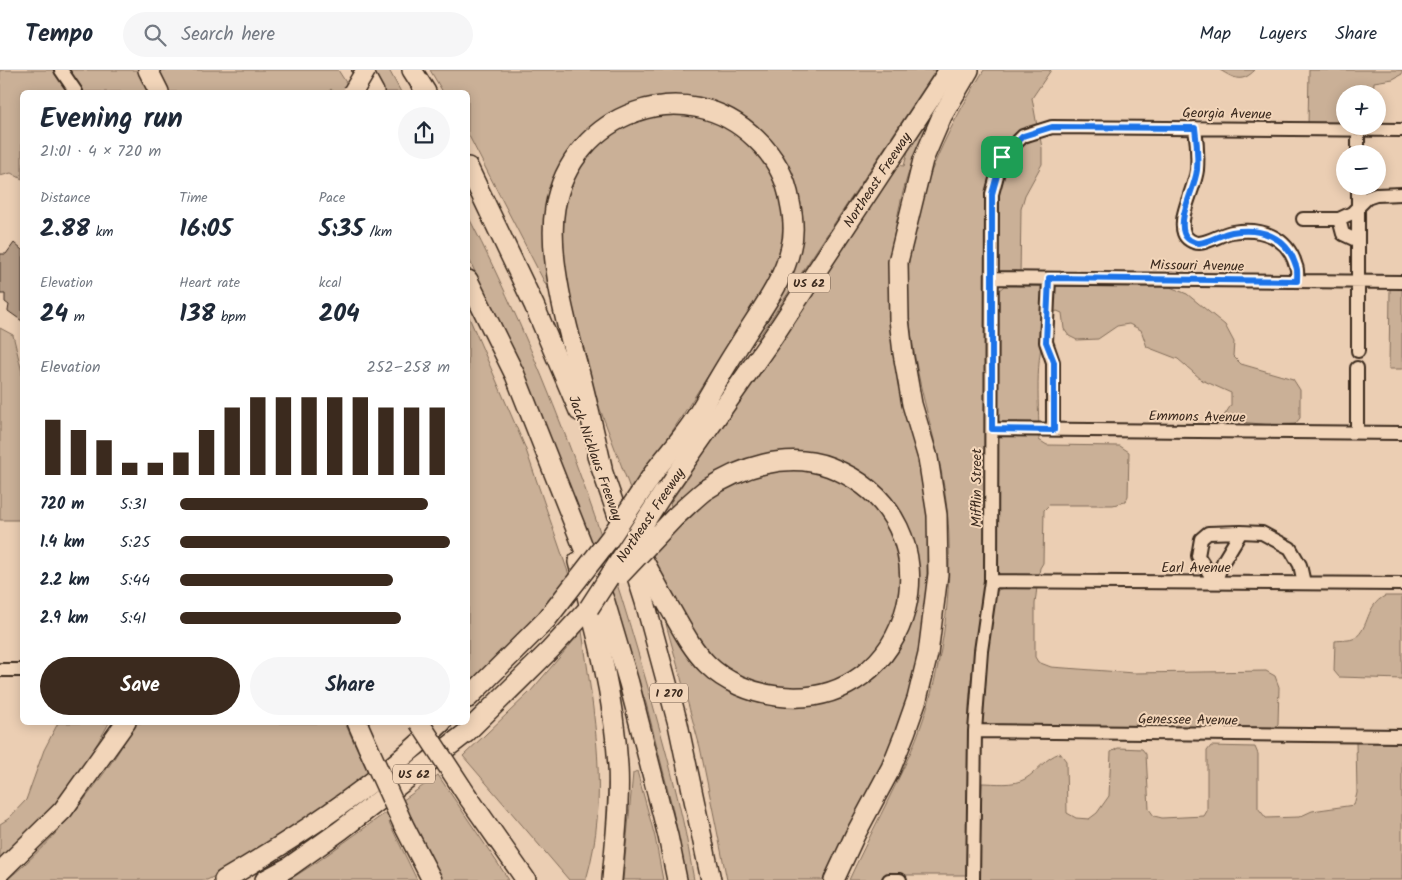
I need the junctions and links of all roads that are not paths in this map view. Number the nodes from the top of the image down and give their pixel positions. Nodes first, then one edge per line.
1 (61, 70) edge
2 (148, 70) edge
3 (362, 70) edge
4 (366, 70) edge
5 (412, 70) edge
6 (949, 70) edge
7 (969, 70) edge
8 (74, 90) edge
9 (158, 90) edge
10 (354, 90) edge
11 (373, 90) edge
12 (425, 90) edge
13 (1052, 127) joint
14 (1195, 128) junction
15 (1336, 130) edge
16 (1386, 130) edge
17 (1402, 130) edge
18 (470, 171) edge
19 (1402, 194) edge
20 (1358, 195) edge
21 (1358, 207) junction
22 (1304, 219) dead end
23 (1340, 219) junction
24 (1358, 241) junction
25 (992, 278) junction
26 (1049, 278) junction
27 (1297, 281) junction
28 (1358, 282) junction
29 (1402, 282) edge
30 (470, 284) edge
31 (1358, 350) dead end
32 (1357, 368) dead end
33 (992, 429) junction
34 (1054, 430) junction
35 (1357, 432) junction
36 (1402, 433) edge
37 (602, 467) junction
38 (616, 509) junction
39 (573, 523) junction
40 (1241, 532) junction
41 (991, 581) junction
42 (1216, 582) junction
43 (1304, 583) junction
44 (1402, 584) edge
45 (589, 608) junction
46 (0, 670) edge
47 (20, 670) edge
48 (470, 696) edge
49 (124, 725) edge
50 (357, 725) edge
51 (421, 725) edge
52 (439, 725) edge
53 (974, 731) junction
54 (1402, 736) edge
55 (0, 872) edge
56 (224, 880) edge
57 (265, 880) edge
58 (432, 880) edge
59 (526, 880) edge
60 (612, 880) edge
61 (677, 880) edge
62 (711, 880) edge
63 (834, 880) edge
64 (889, 880) edge
65 (900, 880) edge
66 (973, 880) edge

1 - 8 street
2 - 9 highway
3 - 11 highway
4 - 10 highway, bridge
5 - 12 highway
6 - 45 highway, Northeast Freeway / US 62, bridge
7 - 63 highway
13 - 14 street, Georgia Avenue
13 - 25 street, Mifflin Street
14 - 15 street, Georgia Avenue
14 - 27 street
16 - 17 street, Georgia Avenue
18 - 37 highway, Jack Nicklaus Freeway / I 270
19 - 21 street
20 - 21 street
21 - 23 street
21 - 24 street
22 - 23 street
23 - 24 street
24 - 28 street
25 - 26 street, Missouri Avenue
25 - 33 street, Mifflin Street
26 - 27 street, Missouri Avenue
26 - 34 street
27 - 28 street, Missouri Avenue
28 - 29 street, Missouri Avenue
28 - 31 street
30 - 39 highway, I 270
32 - 35 street
33 - 34 street, Emmons Avenue
33 - 41 street, Mifflin Street
34 - 35 street, Emmons Avenue
35 - 36 street, Emmons Avenue
37 - 38 highway, Jack Nicklaus Freeway / I 270
37 - 48 highway, bridge
38 - 45 highway, bridge
38 - 62 highway, Jack Nicklaus Freeway / I 270
39 - 60 highway
39 - 61 highway, I 270
40 - 42 street
40 - 42 street
40 - 43 street
41 - 42 street, Earl Avenue
41 - 53 street, Mifflin Street
42 - 43 street, Earl Avenue
43 - 44 street, Earl Avenue
45 - 57 highway, Northeast Freeway / US 62
46 - 47 street
49 - 55 highway
50 - 58 highway, bridge
51 - 59 highway, bridge
52 - 56 highway
53 - 54 street, Genessee Avenue
53 - 66 street, Mifflin Street
64 - 65 street

